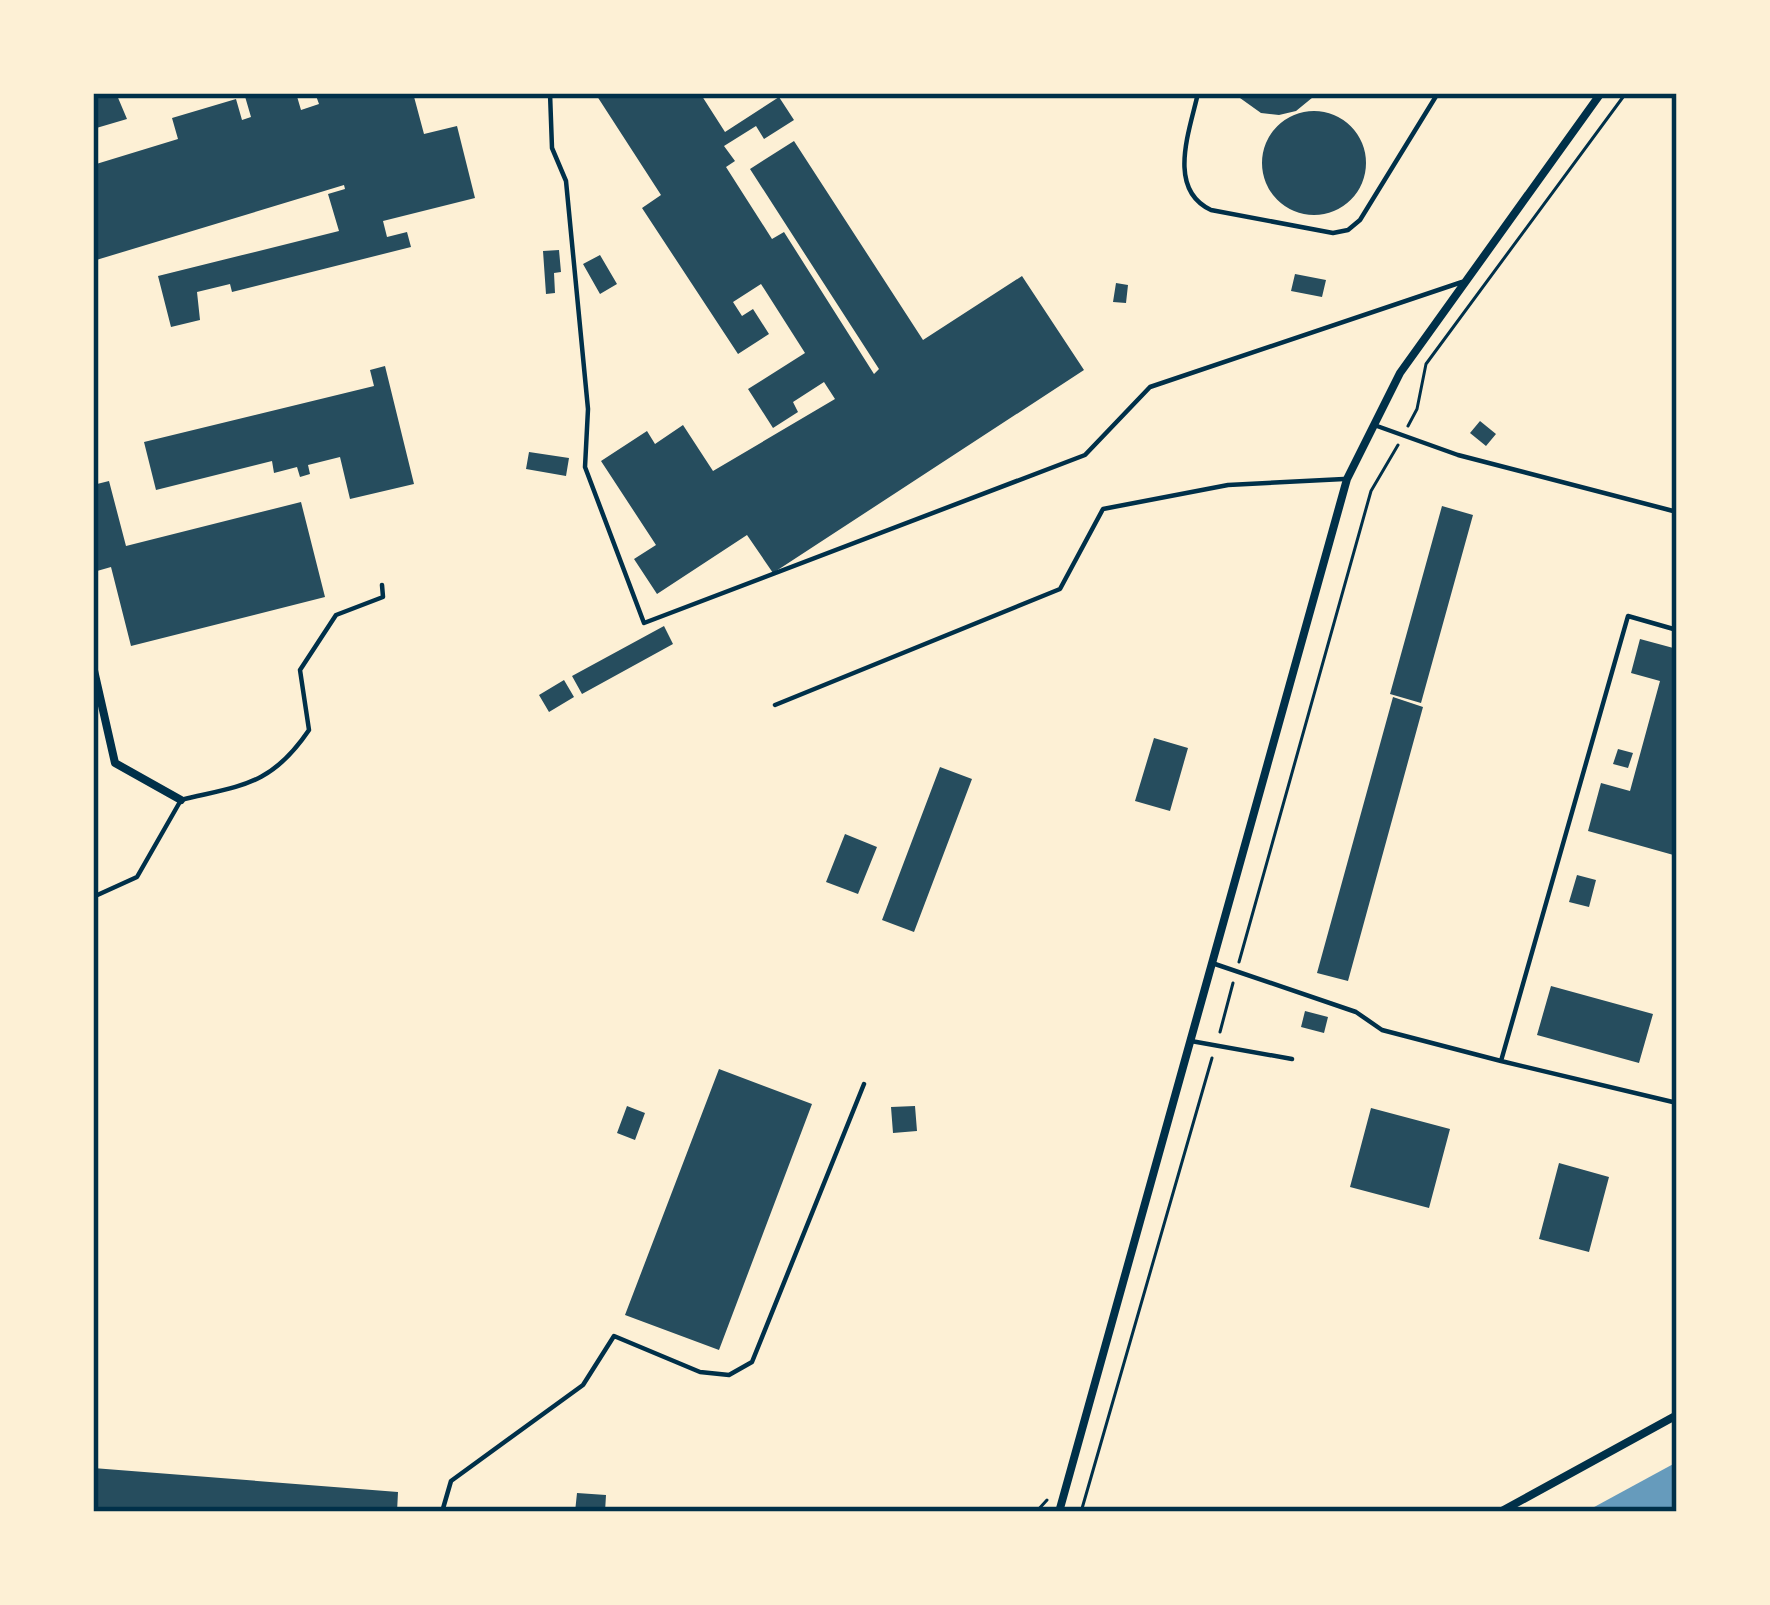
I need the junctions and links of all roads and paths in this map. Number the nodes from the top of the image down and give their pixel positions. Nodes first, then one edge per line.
1 (550, 93) edge
2 (1198, 93) edge
3 (1438, 93) edge
4 (1601, 93) edge
5 (1626, 93) edge
6 (1466, 280) junction
7 (1374, 425) junction
8 (1403, 436) junction
9 (1347, 479) junction
10 (1677, 512) edge
11 (382, 584) dead end
12 (1677, 630) edge
13 (93, 666) edge
14 (775, 705) dead end
15 (181, 800) junction
16 (93, 897) edge
17 (1212, 963) junction
18 (1237, 971) junction
19 (1191, 1040) junction
20 (1216, 1045) junction
21 (1292, 1058) dead end
22 (1502, 1061) junction
23 (864, 1084) dead end
24 (1677, 1103) edge
25 (1677, 1415) edge
26 (442, 1512) edge
27 (1059, 1512) edge
28 (1082, 1512) edge
29 (1500, 1512) edge

1 - 6 lane
2 - 3 lane
4 - 6 street
5 - 8 path
6 - 7 street
7 - 8 lane
7 - 9 street
8 - 10 lane
8 - 18 path
9 - 14 lane
9 - 17 street
11 - 15 lane
12 - 22 lane
13 - 15 street
15 - 16 lane
17 - 18 lane
17 - 19 street
18 - 20 path
18 - 22 lane
19 - 20 lane
19 - 27 street
20 - 21 lane
20 - 28 path
22 - 24 lane
23 - 26 lane
25 - 29 street

